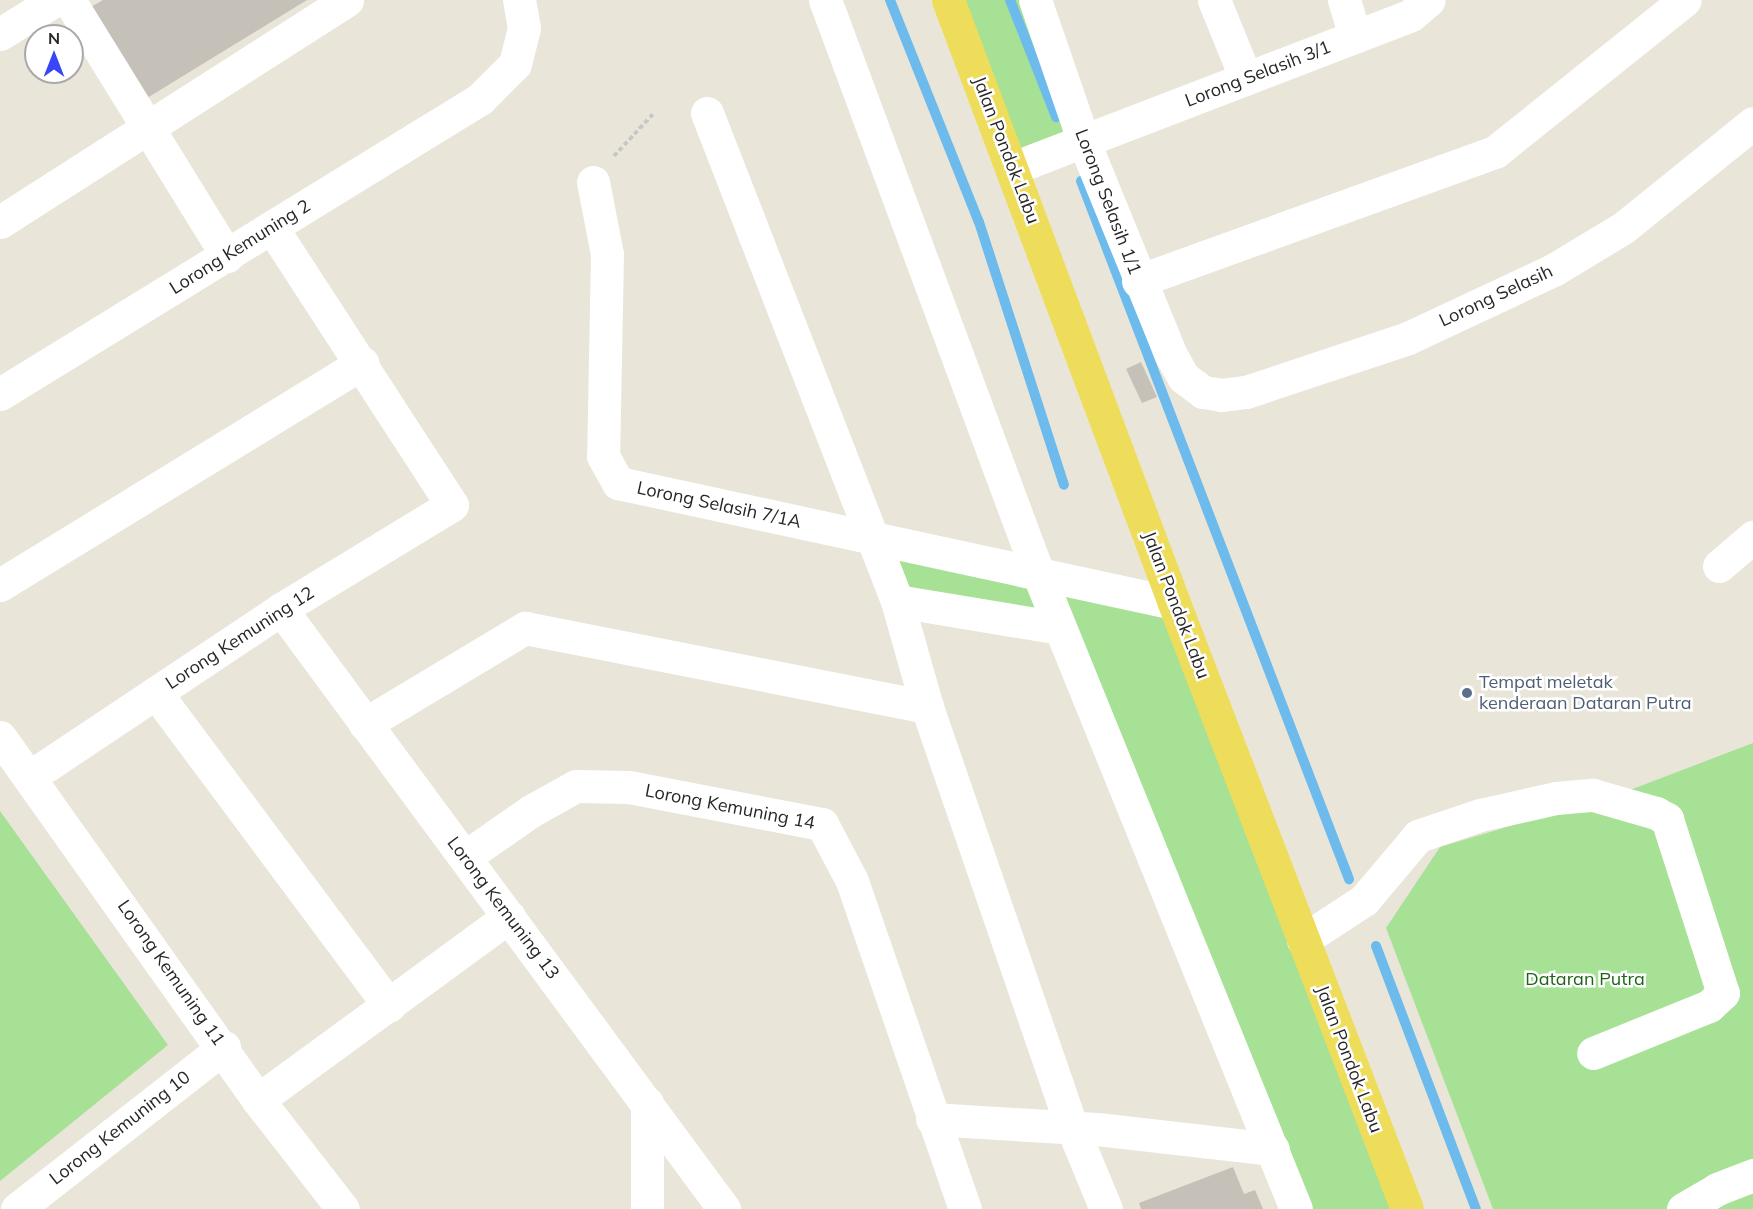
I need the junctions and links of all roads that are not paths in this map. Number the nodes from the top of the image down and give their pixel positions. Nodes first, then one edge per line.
1 (55, 0) edge
2 (69, 0) edge
3 (347, 0) edge
4 (519, 0) edge
5 (825, 0) edge
6 (948, 0) edge
7 (1035, 0) edge
8 (1214, 0) edge
9 (1344, 0) edge
10 (1429, 0) edge
11 (1684, 0) edge
12 (0, 34) edge
13 (1355, 36) junction
14 (1246, 79) junction
15 (707, 112) dead end
16 (1753, 123) edge
17 (147, 130) junction
18 (1084, 142) junction
19 (1013, 168) junction
20 (593, 182) road end
21 (0, 222) edge
22 (272, 228) junction
23 (227, 256) junction
24 (1138, 281) junction
25 (362, 363) junction
26 (1203, 392) joint
27 (0, 394) edge
28 (1753, 537) edge
29 (873, 538) junction
30 (1719, 566) dead end
31 (1038, 573) junction
32 (0, 585) edge
33 (897, 601) junction
34 (1174, 603) junction
35 (281, 609) junction
36 (1060, 628) junction
37 (156, 693) junction
38 (927, 707) junction
39 (365, 724) junction
40 (0, 737) edge
41 (31, 776) junction
42 (465, 857) junction
43 (509, 916) junction
44 (1303, 940) junction
45 (389, 1006) junction
46 (224, 1047) junction
47 (1593, 1053) dead end
48 (258, 1100) junction
49 (647, 1103) junction
50 (932, 1119) junction
51 (1072, 1127) junction
52 (1273, 1149) junction
53 (1753, 1175) edge
54 (16, 1209) edge
55 (343, 1209) edge
56 (647, 1209) edge
57 (724, 1209) edge
58 (965, 1209) edge
59 (1106, 1209) edge
60 (1296, 1209) edge
61 (1407, 1209) edge
62 (1683, 1209) edge

1 - 12 street
2 - 17 street
3 - 17 street
4 - 22 street, Lorong Kemuning 2
5 - 31 street
6 - 19 main road, Jalan Pondok Labu
7 - 18 street, Lorong Selasih 1/1
8 - 14 street
9 - 13 street
10 - 13 street, Lorong Selasih 3/1
11 - 24 street
13 - 14 street, Lorong Selasih 3/1
14 - 18 street, Lorong Selasih 3/1
15 - 29 street
16 - 26 street, Lorong Selasih
17 - 21 street
17 - 23 street
18 - 19 street, Lorong Selasih 3/1
18 - 24 street, Lorong Selasih 1/1
19 - 34 main road, Jalan Pondok Labu
20 - 29 street, Lorong Selasih 7/1A
22 - 23 street, Lorong Kemuning 2
22 - 25 street
23 - 27 street, Lorong Kemuning 2
24 - 26 street, Lorong Selasih 1/1
25 - 32 street
25 - 35 street, Lorong Kemuning 12
28 - 30 street
29 - 31 street, Lorong Selasih 7/1A
29 - 33 street
31 - 34 street, Lorong Selasih 7/1A
31 - 36 street
33 - 36 street
33 - 38 street
34 - 44 main road, Jalan Pondok Labu
35 - 37 street, Lorong Kemuning 12
35 - 39 street, Lorong Kemuning 13
36 - 52 street
37 - 41 street, Lorong Kemuning 12
37 - 45 street
38 - 39 street
38 - 51 street
39 - 42 street, Lorong Kemuning 13
40 - 41 street, Lorong Kemuning 11
41 - 46 street, Lorong Kemuning 11
42 - 43 street, Lorong Kemuning 13
42 - 50 street, Lorong Kemuning 14
43 - 45 street
43 - 49 street, Lorong Kemuning 13
44 - 47 street
44 - 61 main road, Jalan Pondok Labu
45 - 48 street
46 - 48 street, Lorong Kemuning 11
46 - 54 street, Lorong Kemuning 10
48 - 55 street, Lorong Kemuning 11
49 - 56 street
49 - 57 street, Lorong Kemuning 13
50 - 51 street
50 - 58 street, Lorong Kemuning 14
51 - 52 street
51 - 59 street
52 - 60 street
53 - 62 street

